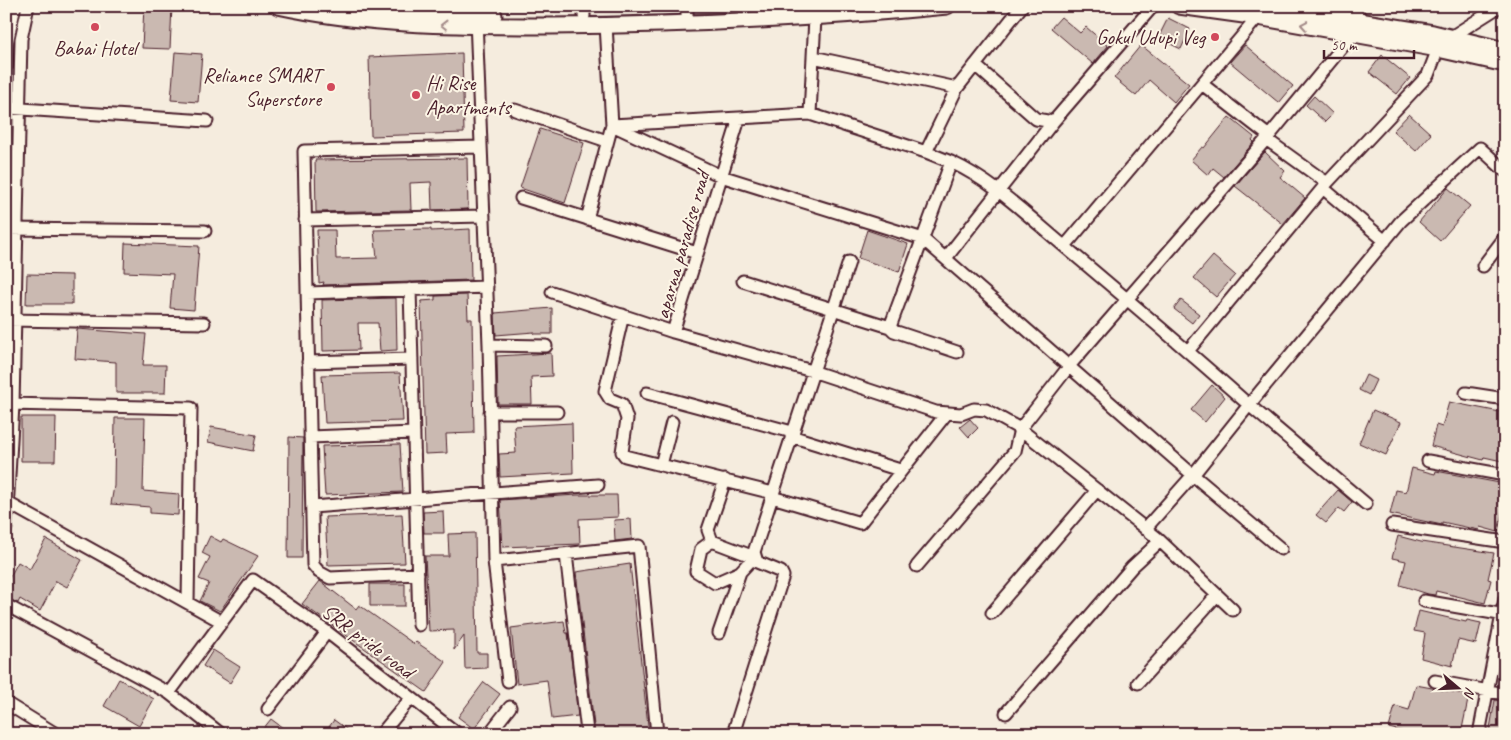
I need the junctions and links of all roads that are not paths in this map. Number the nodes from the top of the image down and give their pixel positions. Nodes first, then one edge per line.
1 (28, 6) edge
2 (278, 6) edge
3 (360, 6) edge
4 (832, 6) edge
5 (947, 6) edge
6 (1022, 6) edge
7 (1153, 6) edge
8 (1179, 6) edge
9 (1353, 6) edge
10 (1500, 6) edge
11 (12, 9) edge
12 (891, 9) edge
13 (1261, 10) edge
14 (584, 11) edge
15 (765, 12) edge
16 (820, 12) edge
17 (687, 14) edge
18 (476, 21) junction
19 (1363, 22) junction
20 (606, 25) junction
21 (1353, 34) junction
22 (1451, 37) junction
23 (1438, 49) junction
24 (1505, 50) edge
25 (813, 57) junction
26 (1505, 64) edge
27 (975, 65) junction
28 (6, 66) edge
29 (1202, 84) junction
30 (957, 88) junction
31 (6, 108) edge
32 (20, 108) junction
33 (515, 110) dead end
34 (810, 114) junction
35 (739, 119) junction
36 (207, 120) dead end
37 (1053, 122) junction
38 (612, 125) junction
39 (1267, 138) junction
40 (607, 141) junction
41 (481, 147) junction
42 (926, 152) junction
43 (951, 162) junction
44 (1505, 171) edge
45 (721, 176) junction
46 (1325, 186) junction
47 (999, 191) junction
48 (521, 198) dead end
49 (484, 216) junction
50 (587, 219) junction
51 (305, 220) junction
52 (11, 229) edge
53 (205, 231) dead end
54 (1505, 237) edge
55 (923, 239) junction
56 (1385, 241) junction
57 (1064, 246) junction
58 (697, 253) junction
59 (946, 258) junction
60 (849, 262) dead end
61 (1483, 266) dead end
62 (743, 282) dead end
63 (487, 287) junction
64 (410, 289) junction
65 (552, 292) dead end
66 (307, 293) junction
67 (1129, 300) junction
68 (833, 309) junction
69 (623, 315) junction
70 (10, 320) edge
71 (204, 323) dead end
72 (890, 327) junction
73 (673, 332) junction
74 (490, 345) junction
75 (546, 346) dead end
76 (1188, 351) junction
77 (956, 352) dead end
78 (412, 359) junction
79 (308, 362) junction
80 (1070, 365) junction
81 (812, 371) junction
82 (647, 393) dead end
83 (1466, 393) dead end
84 (1505, 399) edge
85 (10, 404) edge
86 (1249, 405) junction
87 (490, 412) junction
88 (557, 412) dead end
89 (947, 413) junction
90 (672, 422) dead end
91 (1020, 430) junction
92 (414, 433) junction
93 (792, 434) junction
94 (310, 436) junction
95 (1428, 461) dead end
96 (661, 465) junction
97 (900, 470) junction
98 (1193, 474) junction
99 (1505, 475) edge
100 (725, 480) junction
101 (598, 485) dead end
102 (1097, 490) junction
103 (491, 493) junction
104 (772, 494) junction
105 (416, 499) junction
106 (7, 502) edge
107 (1366, 504) dead end
108 (312, 507) junction
109 (1392, 525) dead end
110 (6, 528) edge
111 (1146, 529) junction
112 (712, 541) junction
113 (1160, 541) junction
114 (1505, 542) edge
115 (1281, 549) dead end
116 (566, 554) junction
117 (754, 557) junction
118 (494, 561) junction
119 (917, 566) dead end
120 (740, 572) junction
121 (418, 574) junction
122 (1217, 595) junction
123 (1505, 599) edge
124 (1424, 600) dead end
125 (188, 603) junction
126 (6, 604) edge
127 (1233, 610) dead end
128 (992, 613) dead end
129 (1504, 615) edge
130 (222, 622) junction
131 (419, 625) dead end
132 (327, 632) junction
133 (719, 633) dead end
134 (508, 681) dead end
135 (1435, 681) dead end
136 (1138, 683) dead end
137 (1488, 691) junction
138 (168, 693) junction
139 (1505, 694) edge
140 (410, 698) junction
141 (6, 703) edge
142 (510, 706) dead end
143 (268, 709) dead end
144 (1006, 713) dead end
145 (587, 732) dead end
146 (56, 734) edge
147 (221, 734) edge
148 (381, 734) edge
149 (458, 734) edge
150 (489, 734) edge
151 (657, 734) edge
152 (733, 734) edge
153 (1479, 734) edge

1 - 32 street
18 -> 2 main road
3 - 18 main road
4 - 16 main road
5 - 12 main road
6 - 27 street
7 - 37 street
8 - 13 main road
9 - 19 street
10 - 22 street
11 - 28 street
12 - 16 main road
13 - 19 main road
21 -> 13 main road
13 - 29 street
14 - 17 main road
14 - 18 main road
15 - 16 main road
15 - 17 main road
16 - 25 street
17 - 20 main road
18 - 20 main road
18 - 41 street
19 - 21 street
19 - 22 main road
20 - 38 street
21 - 23 main road
21 - 39 street
22 - 23 street
22 - 24 main road
23 - 26 main road
23 - 46 street
25 - 30 street
25 - 34 street
27 - 30 street
27 - 37 street
29 - 39 street
29 - 57 street
30 - 42 street
31 - 32 street
32 - 36 street
32 - 52 street
33 - 40 street
34 - 35 street
34 - 42 street
35 - 38 street
35 - 45 street, aparna paradise road
37 - 47 street
38 - 40 street
38 - 45 street
39 - 46 street
39 - 67 street
40 - 50 street
41 - 49 street
41 - 51 street
42 - 43 street
43 - 47 street
43 - 55 street
44 - 56 street
45 - 55 street
45 - 58 street, aparna paradise road
46 - 56 street
46 - 76 street
47 - 57 street
47 - 59 street
48 - 50 street
49 - 51 street
49 - 63 street
50 - 58 street
51 - 66 street
52 - 53 street
52 - 70 street
54 - 61 street
55 - 59 street
55 - 72 street
56 - 86 street
57 - 67 street
58 - 73 street, aparna paradise road
59 - 80 street
60 - 68 street
62 - 68 street
63 - 64 street
63 - 74 street
64 - 66 street
64 - 78 street
65 - 69 street
66 - 79 street
67 - 76 street
67 - 80 street
68 - 72 street
68 - 81 street
69 - 73 street
69 - 96 street
70 - 71 street
70 - 85 street
72 - 77 street
73 - 81 street, aparna paradise road
74 - 75 street
74 - 87 street
76 - 86 street
78 - 79 street
78 - 92 street
79 - 94 street
80 - 91 street
80 - 98 street
81 - 89 street, aparna paradise road
81 - 93 street
82 - 93 street
83 - 84 street
85 - 106 street
85 - 125 street
86 - 98 street
86 - 107 street
87 - 88 street
87 - 103 street
89 - 91 street, aparna paradise road
89 - 97 street
90 - 96 street
91 - 102 street, aparna paradise road
91 - 119 street
92 - 94 street
92 - 105 street
93 - 97 street
93 - 104 street
94 - 108 street
95 - 99 street
96 - 100 street
97 - 104 street
98 - 111 street
98 - 115 street
100 - 104 street
100 - 112 street
101 - 103 street
102 - 111 street, aparna paradise road
102 - 128 street
103 - 105 street
103 - 118 street
104 - 117 street
105 - 108 street
105 - 121 street
106 - 110 street
106 - 125 street
108 - 121 street
109 - 114 street
111 - 113 street, aparna paradise road
112 - 117 street
112 - 120 street
113 - 122 street, aparna paradise road
113 - 144 street
116 - 118 street
116 - 145 street
116 - 151 street
117 - 120 street
117 - 152 street
118 - 134 street
120 - 133 street
121 - 131 street
122 - 127 street, aparna paradise road
122 - 136 street
123 - 129 street
124 - 129 street
125 - 130 street
126 - 138 street
129 - 137 street
130 - 132 street, SRR pride road
130 - 138 street
132 - 140 street, SRR pride road
132 - 143 street
135 - 137 street
137 - 139 street
137 - 153 street
138 - 147 street
140 - 148 street
140 - 149 street, SRR pride road
141 - 146 street
142 - 150 street

